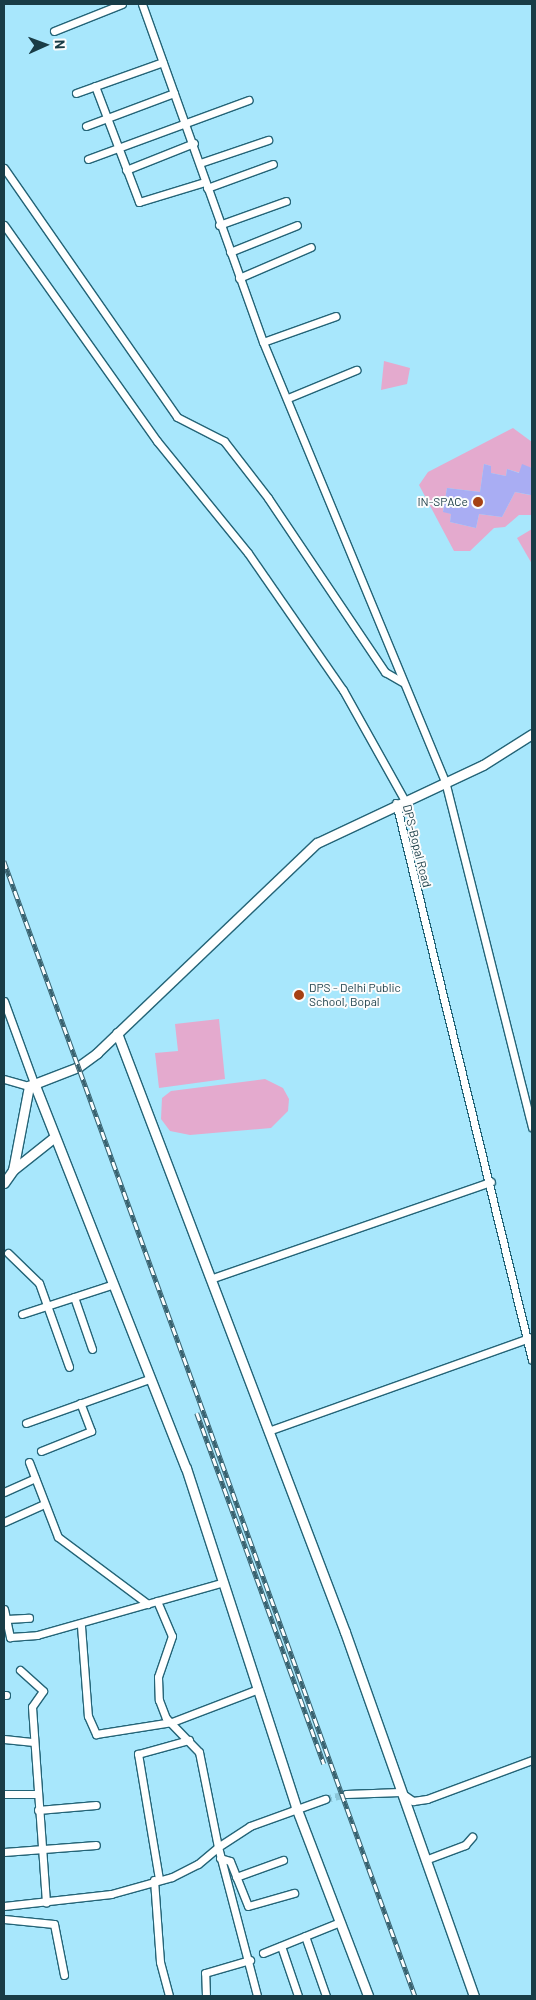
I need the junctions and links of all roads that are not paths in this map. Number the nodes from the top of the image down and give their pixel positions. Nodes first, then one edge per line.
1 (122, 4) edge
2 (142, 4) edge
3 (54, 31) dead end
4 (163, 62) junction
5 (95, 86) junction
6 (76, 93) dead end
7 (174, 93) junction
8 (248, 100) dead end
9 (107, 118) junction
10 (185, 121) junction
11 (86, 126) dead end
12 (268, 140) dead end
13 (194, 143) junction
14 (117, 148) junction
15 (88, 159) dead end
16 (200, 163) junction
17 (273, 164) dead end
18 (4, 168) edge
19 (126, 170) junction
20 (206, 185) junction
21 (286, 201) dead end
22 (4, 225) edge
23 (219, 225) junction
24 (296, 225) dead end
25 (311, 247) dead end
26 (230, 252) junction
27 (239, 278) junction
28 (336, 316) dead end
29 (263, 342) junction
30 (356, 370) dead end
31 (288, 398) junction
32 (402, 682) junction
33 (532, 734) edge
34 (445, 781) junction
35 (400, 801) junction
36 (4, 1001) edge
37 (117, 1033) junction
38 (4, 1078) edge
39 (32, 1085) junction
40 (531, 1118) edge
41 (532, 1127) edge
42 (52, 1139) junction
43 (13, 1170) junction
44 (491, 1182) junction
45 (4, 1183) edge
46 (8, 1253) dead end
47 (213, 1278) junction
48 (111, 1285) junction
49 (74, 1297) junction
50 (49, 1305) junction
51 (22, 1314) dead end
52 (530, 1338) edge
53 (92, 1349) dead end
54 (532, 1360) edge
55 (69, 1367) dead end
56 (149, 1379) junction
57 (80, 1403) junction
58 (26, 1423) dead end
59 (268, 1431) junction
60 (41, 1451) dead end
61 (29, 1462) dead end
62 (35, 1478) junction
63 (4, 1492) edge
64 (44, 1504) junction
65 (4, 1522) edge
66 (221, 1583) junction
67 (157, 1602) junction
68 (148, 1604) junction
69 (4, 1609) edge
70 (29, 1618) dead end
71 (7, 1619) junction
72 (81, 1626) junction
73 (7, 1637) edge
74 (20, 1670) dead end
75 (256, 1690) junction
76 (172, 1722) junction
77 (4, 1739) edge
78 (189, 1740) junction
79 (34, 1742) junction
80 (532, 1760) edge
81 (400, 1792) junction
82 (4, 1794) edge
83 (37, 1794) junction
84 (346, 1794) tunnel mouth
85 (325, 1799) tunnel mouth
86 (96, 1805) dead end
87 (296, 1808) junction
88 (38, 1810) junction
89 (472, 1837) dead end
90 (96, 1845) dead end
91 (218, 1847) junction
92 (41, 1849) junction
93 (4, 1852) edge
94 (220, 1858) junction
95 (283, 1860) dead end
96 (426, 1860) junction
97 (236, 1877) junction
98 (157, 1880) junction
99 (294, 1893) dead end
100 (46, 1902) junction
101 (4, 1906) edge
102 (4, 1919) edge
103 (340, 1922) junction
104 (306, 1936) junction
105 (281, 1946) junction
106 (263, 1953) dead end
107 (250, 1960) junction
108 (64, 1975) dead end
109 (169, 1996) edge
110 (206, 1996) edge
111 (257, 1996) edge
112 (298, 1996) edge
113 (326, 1996) edge
114 (368, 1996) edge
115 (474, 1996) edge

1 - 3 street
2 - 4 street
4 - 5 street
4 - 7 street
5 - 6 street
5 - 9 street
7 - 9 street
7 - 10 street
8 - 10 street
9 - 11 street
9 - 14 street
10 - 13 street
10 - 14 street
12 - 16 street
13 - 16 street
13 - 19 street
14 - 15 street
14 - 19 street
16 - 20 street
17 - 20 street
18 - 32 street
19 - 20 street
20 - 23 street
21 - 23 street
22 - 35 street
23 - 26 street
24 - 26 street
25 - 27 street
26 - 27 street
27 - 29 street
28 - 29 street
29 - 31 street
30 - 31 street
31 - 32 street
32 - 34 street
33 - 34 street
34 - 35 street
34 - 40 street
35 - 37 street, DPS-Bopal Road
35 - 44 street, DPS-Bopal Road
36 - 39 street
37 - 39 street, DPS-Bopal Road
37 - 47 street
38 - 39 street
39 - 42 street
39 - 43 street
40 - 41 street
42 - 43 street
42 - 48 street
43 - 45 street
44 - 47 street
44 - 52 street, DPS-Bopal Road
46 - 50 street
47 - 59 street
48 - 49 street
48 - 56 street
49 - 50 street
49 - 53 street
50 - 51 street
50 - 55 street
52 - 54 street, DPS-Bopal Road
52 - 59 street
56 - 57 street
56 - 66 street
57 - 58 street
57 - 60 street
59 - 81 street
61 - 62 street
62 - 63 street
62 - 64 street
64 - 65 street
64 - 68 street
66 - 67 street
66 - 75 street
67 - 68 street
67 - 76 street
68 - 72 street
69 - 71 street
70 - 71 street
71 - 73 street
72 - 73 street
72 - 76 street
74 - 79 street
75 - 76 street
75 - 87 street
76 - 78 street
77 - 79 street
78 - 91 street
78 - 98 street
79 - 83 street
80 - 81 street
81 - 84 street
81 - 96 street
82 - 83 street
83 - 88 street
85 - 87 street
86 - 88 street
87 - 91 street
87 - 103 street
88 - 92 street
89 - 96 street
90 - 92 street
91 - 94 street
91 - 98 street
92 - 93 street
92 - 100 street
94 - 97 street
94 - 107 street
95 - 97 street
96 - 115 street
97 - 99 street
98 - 100 street
98 - 109 street
100 - 101 street
102 - 108 street
103 - 104 street
103 - 114 street
104 - 105 street
104 - 113 street
105 - 106 street
105 - 112 street
107 - 110 street
107 - 111 street

